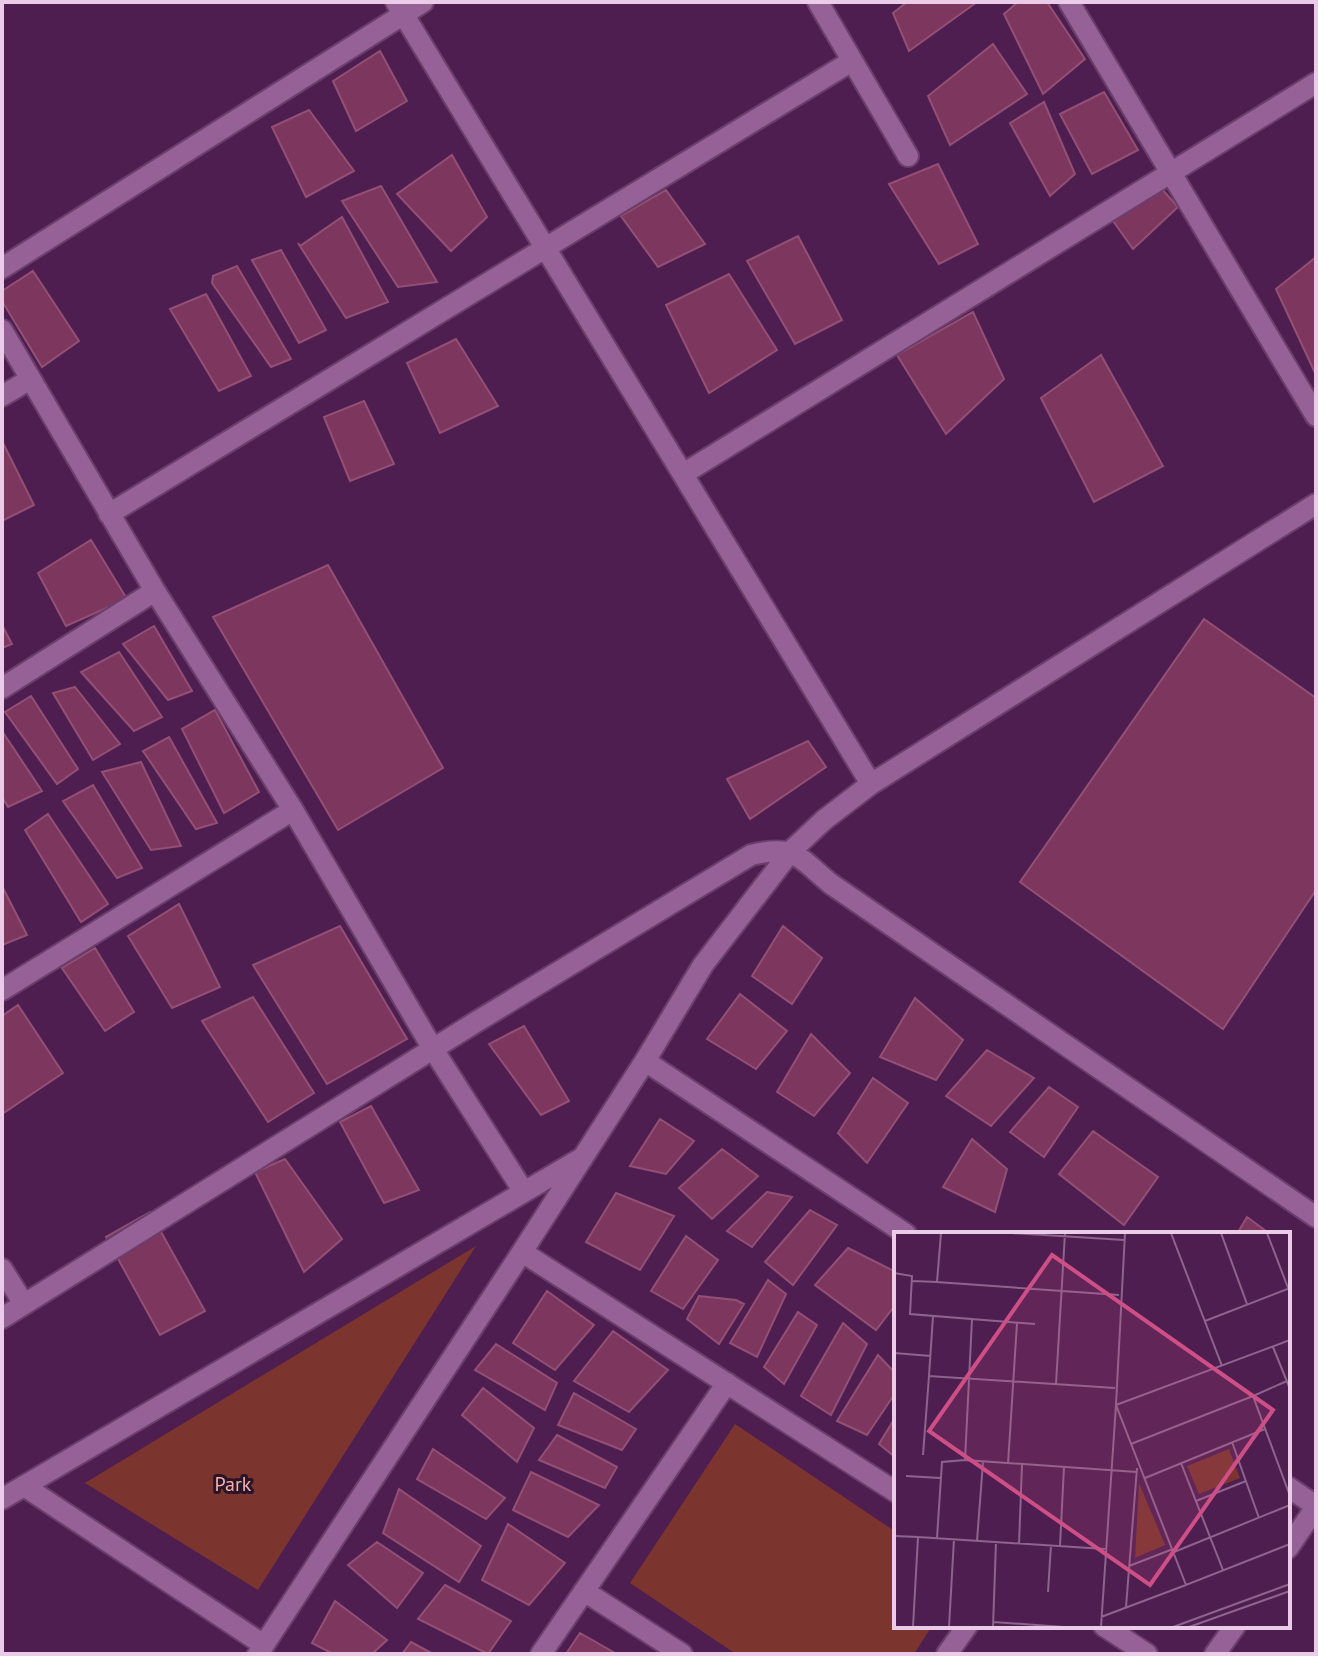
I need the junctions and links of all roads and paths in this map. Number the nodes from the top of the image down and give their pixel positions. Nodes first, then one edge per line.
1 (423, 2) edge
2 (818, 2) edge
3 (1069, 2) edge
4 (400, 8) edge
5 (852, 61) junction
6 (1316, 83) edge
7 (908, 156) dead end
8 (1170, 171) junction
9 (546, 247) junction
10 (2, 268) edge
11 (2, 330) edge
12 (29, 380) junction
13 (2, 396) edge
14 (1316, 416) edge
15 (683, 474) junction
16 (1316, 504) edge
17 (109, 514) junction
18 (155, 591) junction
19 (2, 688) edge
20 (871, 784) junction
21 (293, 810) junction
22 (791, 851) junction
23 (2, 990) edge
24 (433, 1049) junction
25 (645, 1061) junction
26 (583, 1157) junction
27 (524, 1192) junction
28 (1316, 1217) edge
29 (903, 1232) edge
30 (522, 1252) junction
31 (2, 1269) edge
32 (24, 1304) junction
33 (2, 1318) edge
34 (727, 1383) junction
35 (24, 1486) junction
36 (1290, 1488) edge
37 (894, 1491) edge
38 (2, 1499) edge
39 (1316, 1506) edge
40 (1290, 1545) edge
41 (584, 1591) junction
42 (966, 1628) edge
43 (1107, 1628) edge
44 (1234, 1628) edge
45 (261, 1649) edge
46 (541, 1654) edge
47 (682, 1654) edge
48 (947, 1654) edge
49 (1147, 1654) edge
50 (1215, 1654) edge

1 - 4 street
2 - 5 street
3 - 8 street
4 - 9 street
4 - 10 street
5 - 7 street
5 - 9 street
6 - 8 street
8 - 14 street
8 - 15 street
9 - 15 street
9 - 17 street
11 - 12 street
12 - 13 street
12 - 17 street
15 - 20 street
16 - 20 street
17 - 18 street
18 - 19 street
18 - 21 street
20 - 22 street
21 - 23 street
21 - 24 street
22 - 24 street
22 - 25 street
22 - 28 street
24 - 27 street
24 - 32 street
25 - 26 street
25 - 29 street
26 - 27 street
26 - 30 street
27 - 35 street
30 - 34 street
30 - 45 street
31 - 32 street
32 - 33 street
34 - 37 street
34 - 41 street
35 - 38 street
35 - 45 street
36 - 39 street
39 - 40 street
41 - 46 street
41 - 47 street
42 - 48 street
43 - 49 street
44 - 50 street

